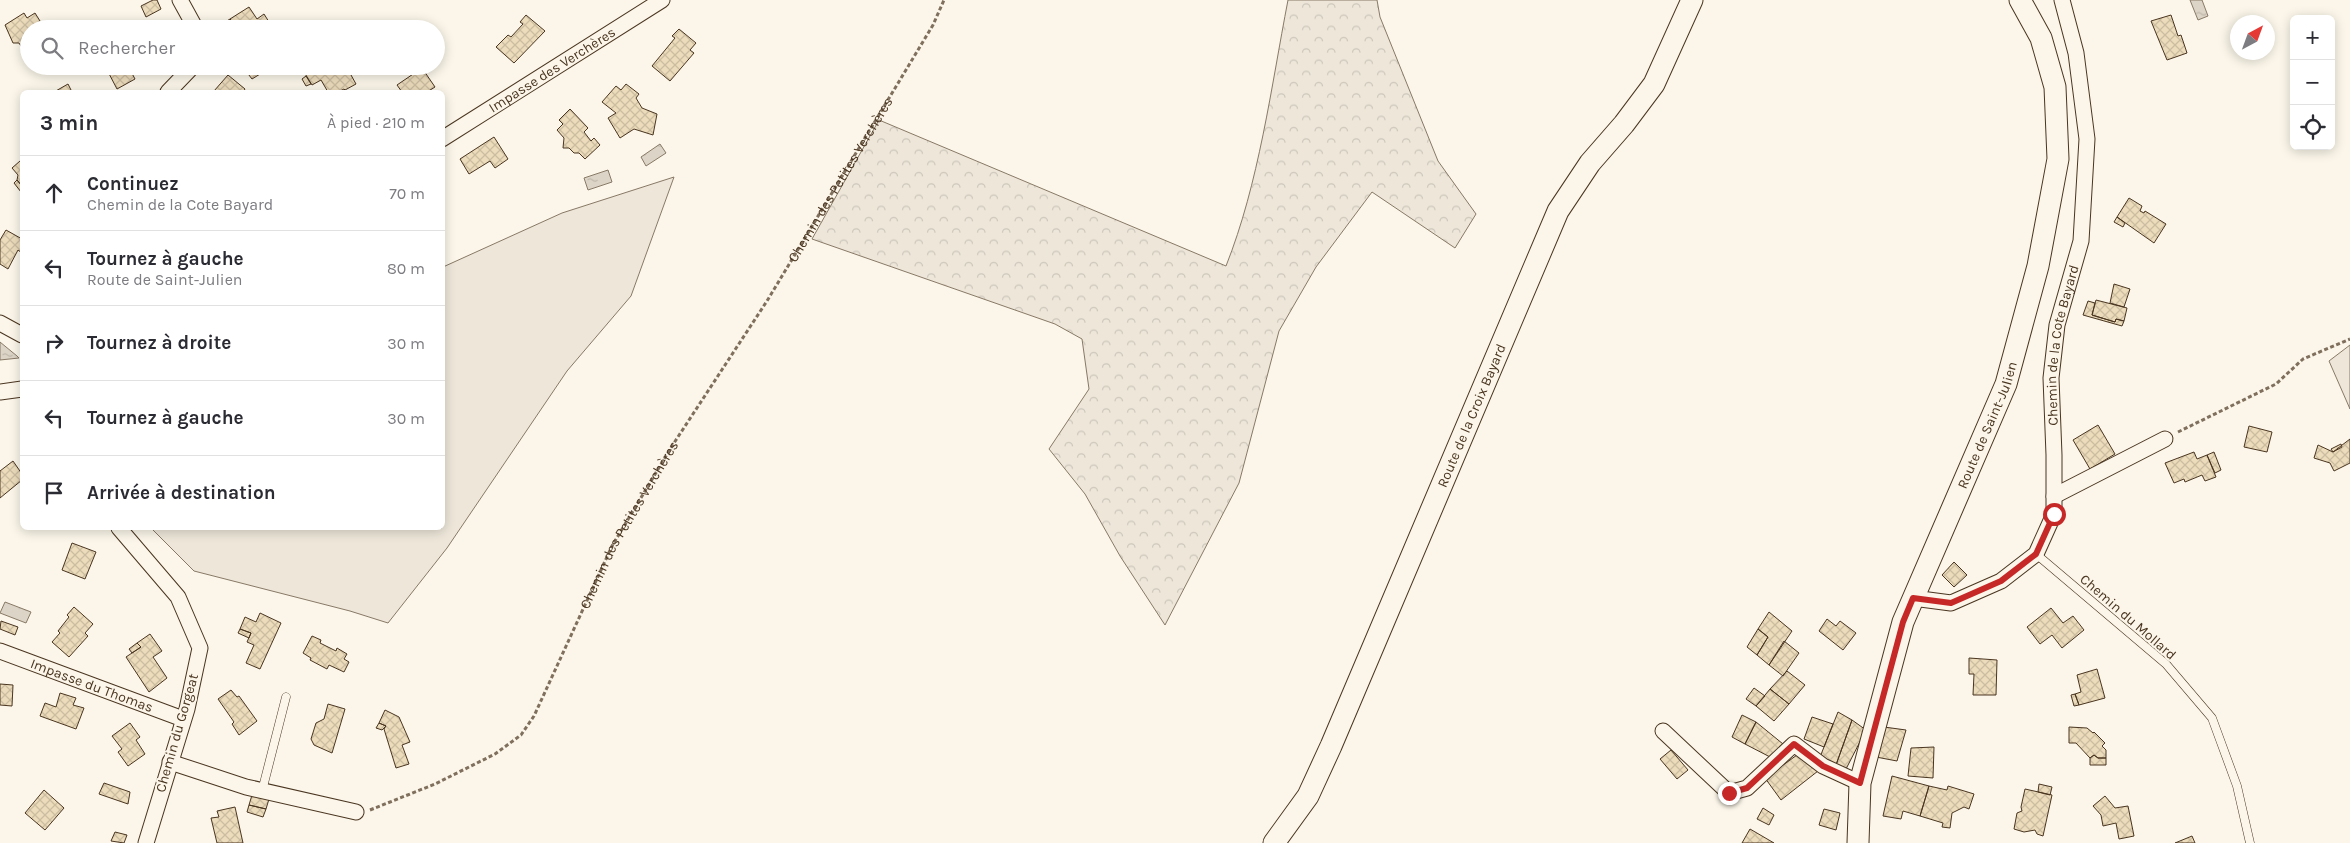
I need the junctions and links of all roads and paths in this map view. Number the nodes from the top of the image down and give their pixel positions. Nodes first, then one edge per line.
1 (180, 0) edge
2 (662, 0) edge
3 (944, 0) edge
4 (1692, 0) edge
5 (2020, 0) edge
6 (2062, 0) edge
7 (191, 20) edge
8 (184, 75) edge
9 (170, 90) edge
10 (445, 137) edge
11 (0, 323) edge
12 (20, 334) edge
13 (2350, 339) edge
14 (20, 389) edge
15 (0, 392) edge
16 (2165, 438) joint
17 (2054, 496) junction
18 (121, 530) edge
19 (2036, 554) junction
20 (1913, 598) junction
21 (0, 651) edge
22 (286, 697) dead end
23 (184, 720) junction
24 (1663, 731) dead end
25 (170, 762) junction
26 (1860, 783) junction
27 (262, 791) junction
28 (356, 812) joint
29 (146, 843) edge
30 (1274, 843) edge
31 (1858, 843) edge
32 (2250, 843) edge

1 - 7 street
2 - 10 street, Impasse des Verchères
3 - 28 path, Chemin des Petites Verchères
4 - 30 main road, Route de la Croix Bayard
5 - 20 main road, Route de Saint-Julien
6 - 17 street, Chemin de la Cote Bayard
8 - 9 street
11 - 12 street
13 - 16 path
14 - 15 street
16 - 17 street
17 - 19 street, Chemin de la Cote Bayard
18 - 23 street, Chemin du Gorgeat
19 - 20 street, Chemin de la Cote Bayard
19 - 32 lane, Chemin du Mollard
20 - 26 main road, Route de Saint-Julien
21 - 23 street, Impasse du Thomas
22 - 27 lane
23 - 25 street, Chemin du Gorgeat
24 - 26 street
25 - 27 street
25 - 29 street, Chemin du Gorgeat
26 - 31 main road, Route de Saint-Julien
27 - 28 street

